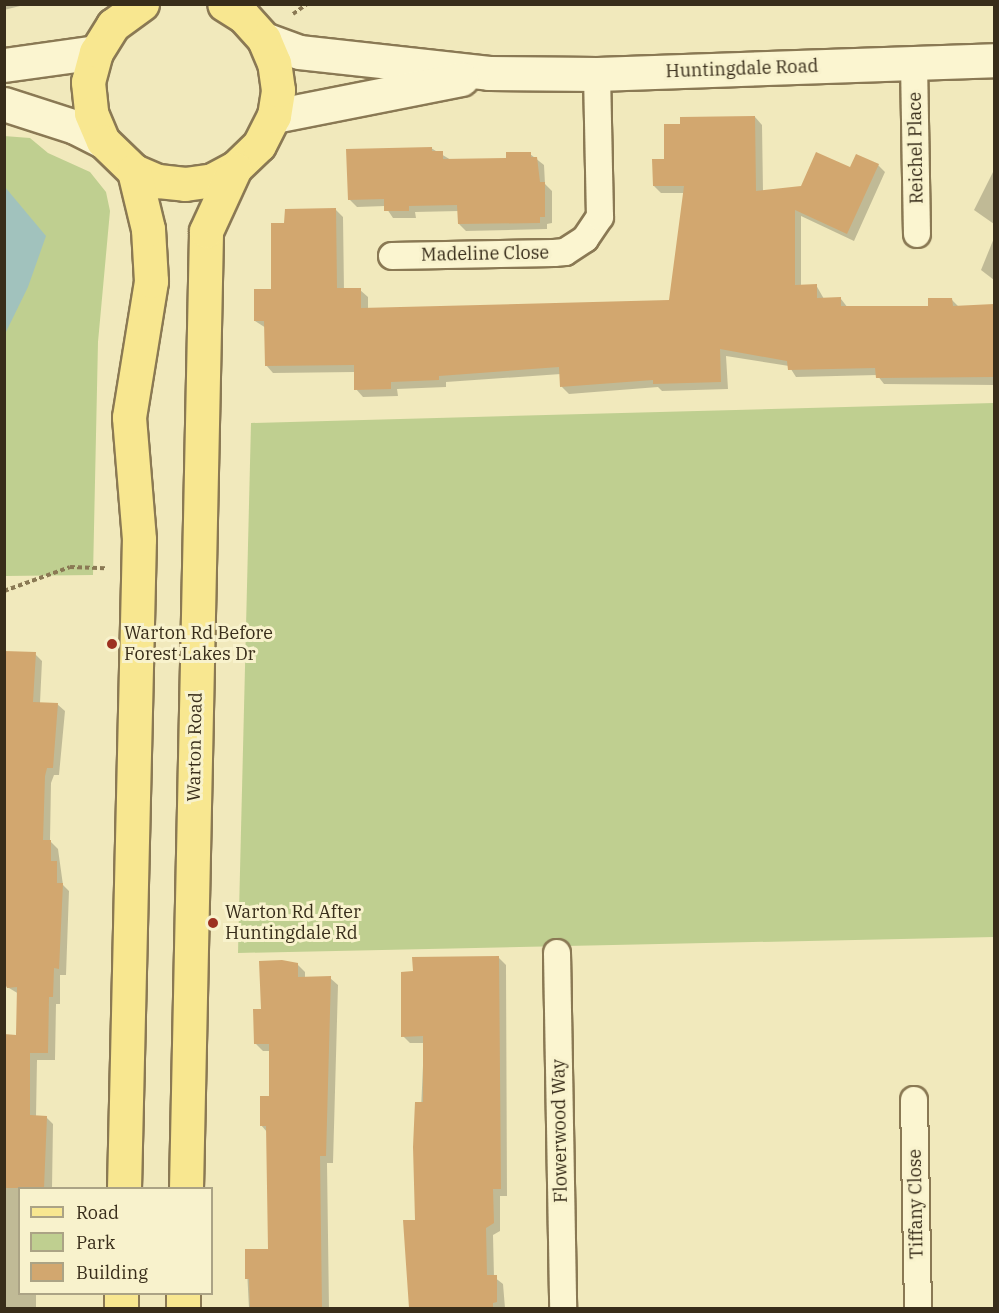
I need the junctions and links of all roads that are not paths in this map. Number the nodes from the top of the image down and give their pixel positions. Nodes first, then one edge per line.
1 (224, 4) edge
2 (140, 5) edge
3 (264, 39) junction
4 (96, 52) junction
5 (994, 60) edge
6 (914, 63) junction
7 (4, 64) edge
8 (489, 73) junction
9 (597, 75) junction
10 (4, 104) edge
11 (274, 116) junction
12 (103, 141) junction
13 (236, 168) junction
14 (134, 171) junction
15 (917, 234) dead end
16 (392, 256) dead end
17 (557, 953) dead end
18 (914, 1100) dead end
19 (124, 1187) edge
20 (186, 1187) edge
21 (563, 1308) edge
22 (918, 1308) edge

1 - 3 main road, Warton Road
2 - 4 main road, Warton Road
3 - 8 main road, Huntingdale Road
3 - 11 main road, Warton Road
4 - 7 main road
4 - 12 main road, Warton Road
5 - 6 main road, Huntingdale Road
6 - 9 main road, Huntingdale Road
6 - 15 street, Reichel Place
8 - 9 main road, Huntingdale Road
8 - 11 main road, Huntingdale Road
9 - 16 street, Madeline Close
10 - 12 main road
11 - 13 main road, Warton Road
12 - 14 main road, Warton Road
13 - 14 main road, Warton Road
13 - 20 main road, Warton Road
14 - 19 main road
17 - 21 street, Flowerwood Way
18 - 22 street, Tiffany Close

